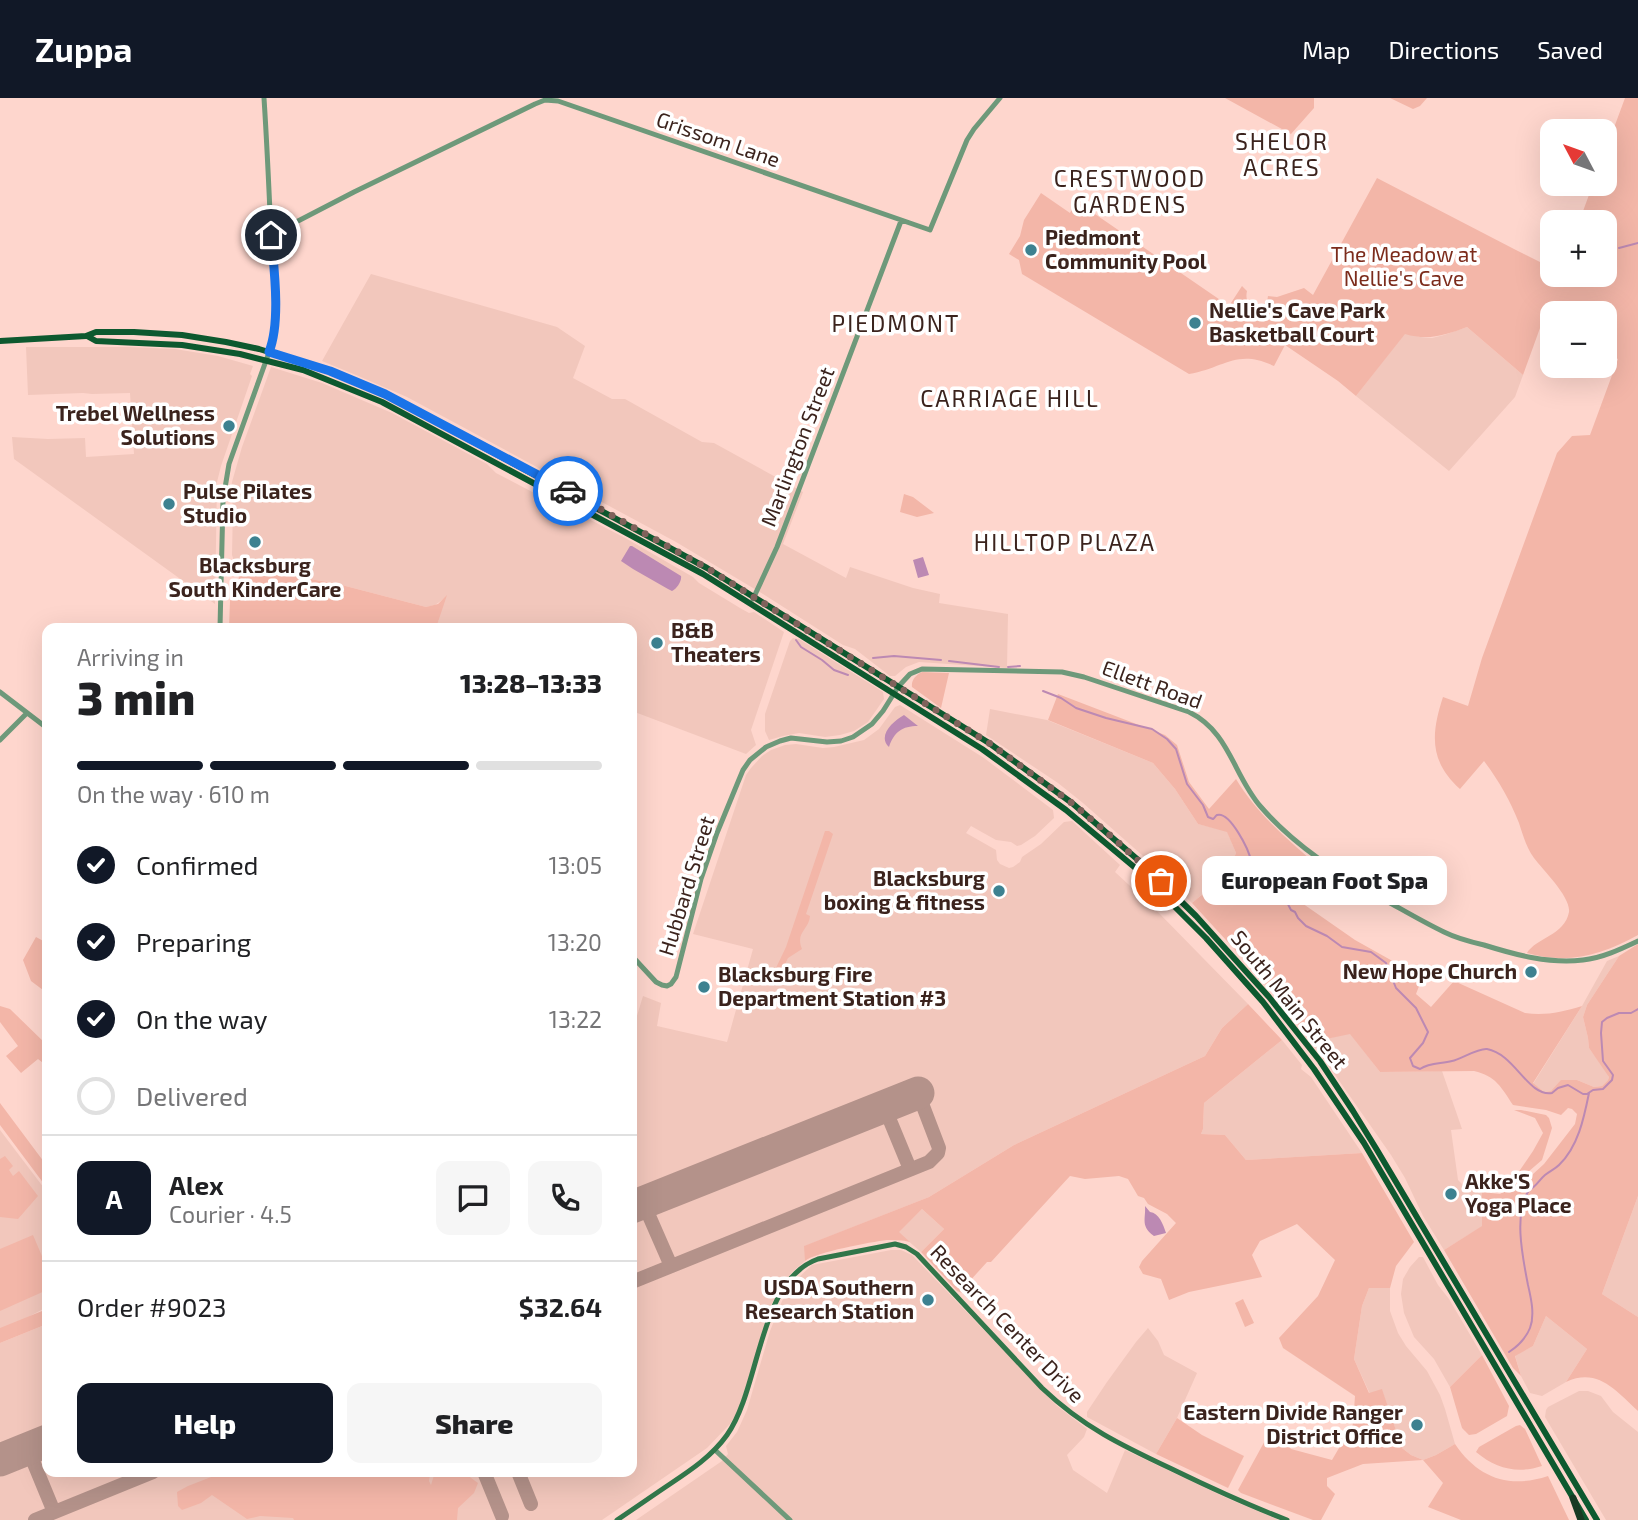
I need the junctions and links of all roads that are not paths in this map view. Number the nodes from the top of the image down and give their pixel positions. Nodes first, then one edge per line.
1 (264, 98) edge
2 (1000, 98) edge
3 (901, 221) junction
4 (271, 235) junction
5 (86, 336) junction
6 (0, 341) edge
7 (269, 352) junction
8 (266, 360) junction
9 (752, 600) junction
10 (220, 623) edge
11 (896, 690) junction
12 (0, 692) edge
13 (27, 713) junction
14 (42, 724) edge
15 (0, 740) edge
16 (1638, 941) edge
17 (637, 961) edge
18 (1266, 1000) junction
19 (715, 1450) junction
20 (1573, 1499) junction
21 (617, 1520) edge
22 (790, 1520) edge
23 (1287, 1520) edge
24 (1581, 1520) edge
25 (1586, 1520) edge
26 (1597, 1520) edge

1 - 4 street
2 - 3 street, Grissom Lane
3 - 4 street, Grissom Lane
3 - 9 street, Marlington Street
4 - 7 street
5 - 6 main road, South Main Street
5 - 7 main road, South Main Street
5 - 8 main road, South Main Street
7 - 8 street
7 - 9 main road, South Main Street
8 - 9 main road, South Main Street
8 - 10 street
9 - 11 main road, South Main Street
11 - 16 street, Ellett Road
11 - 17 street, Hubbard Street
11 - 18 main road, South Main Street
12 - 13 street
13 - 14 street
13 - 15 street
18 - 20 main road, South Main Street
18 - 26 main road, South Main Street
19 - 21 main road, Research Center Drive
19 - 22 street
19 - 23 main road, Research Center Drive
20 - 24 highway
20 - 25 main road, South Main Street

